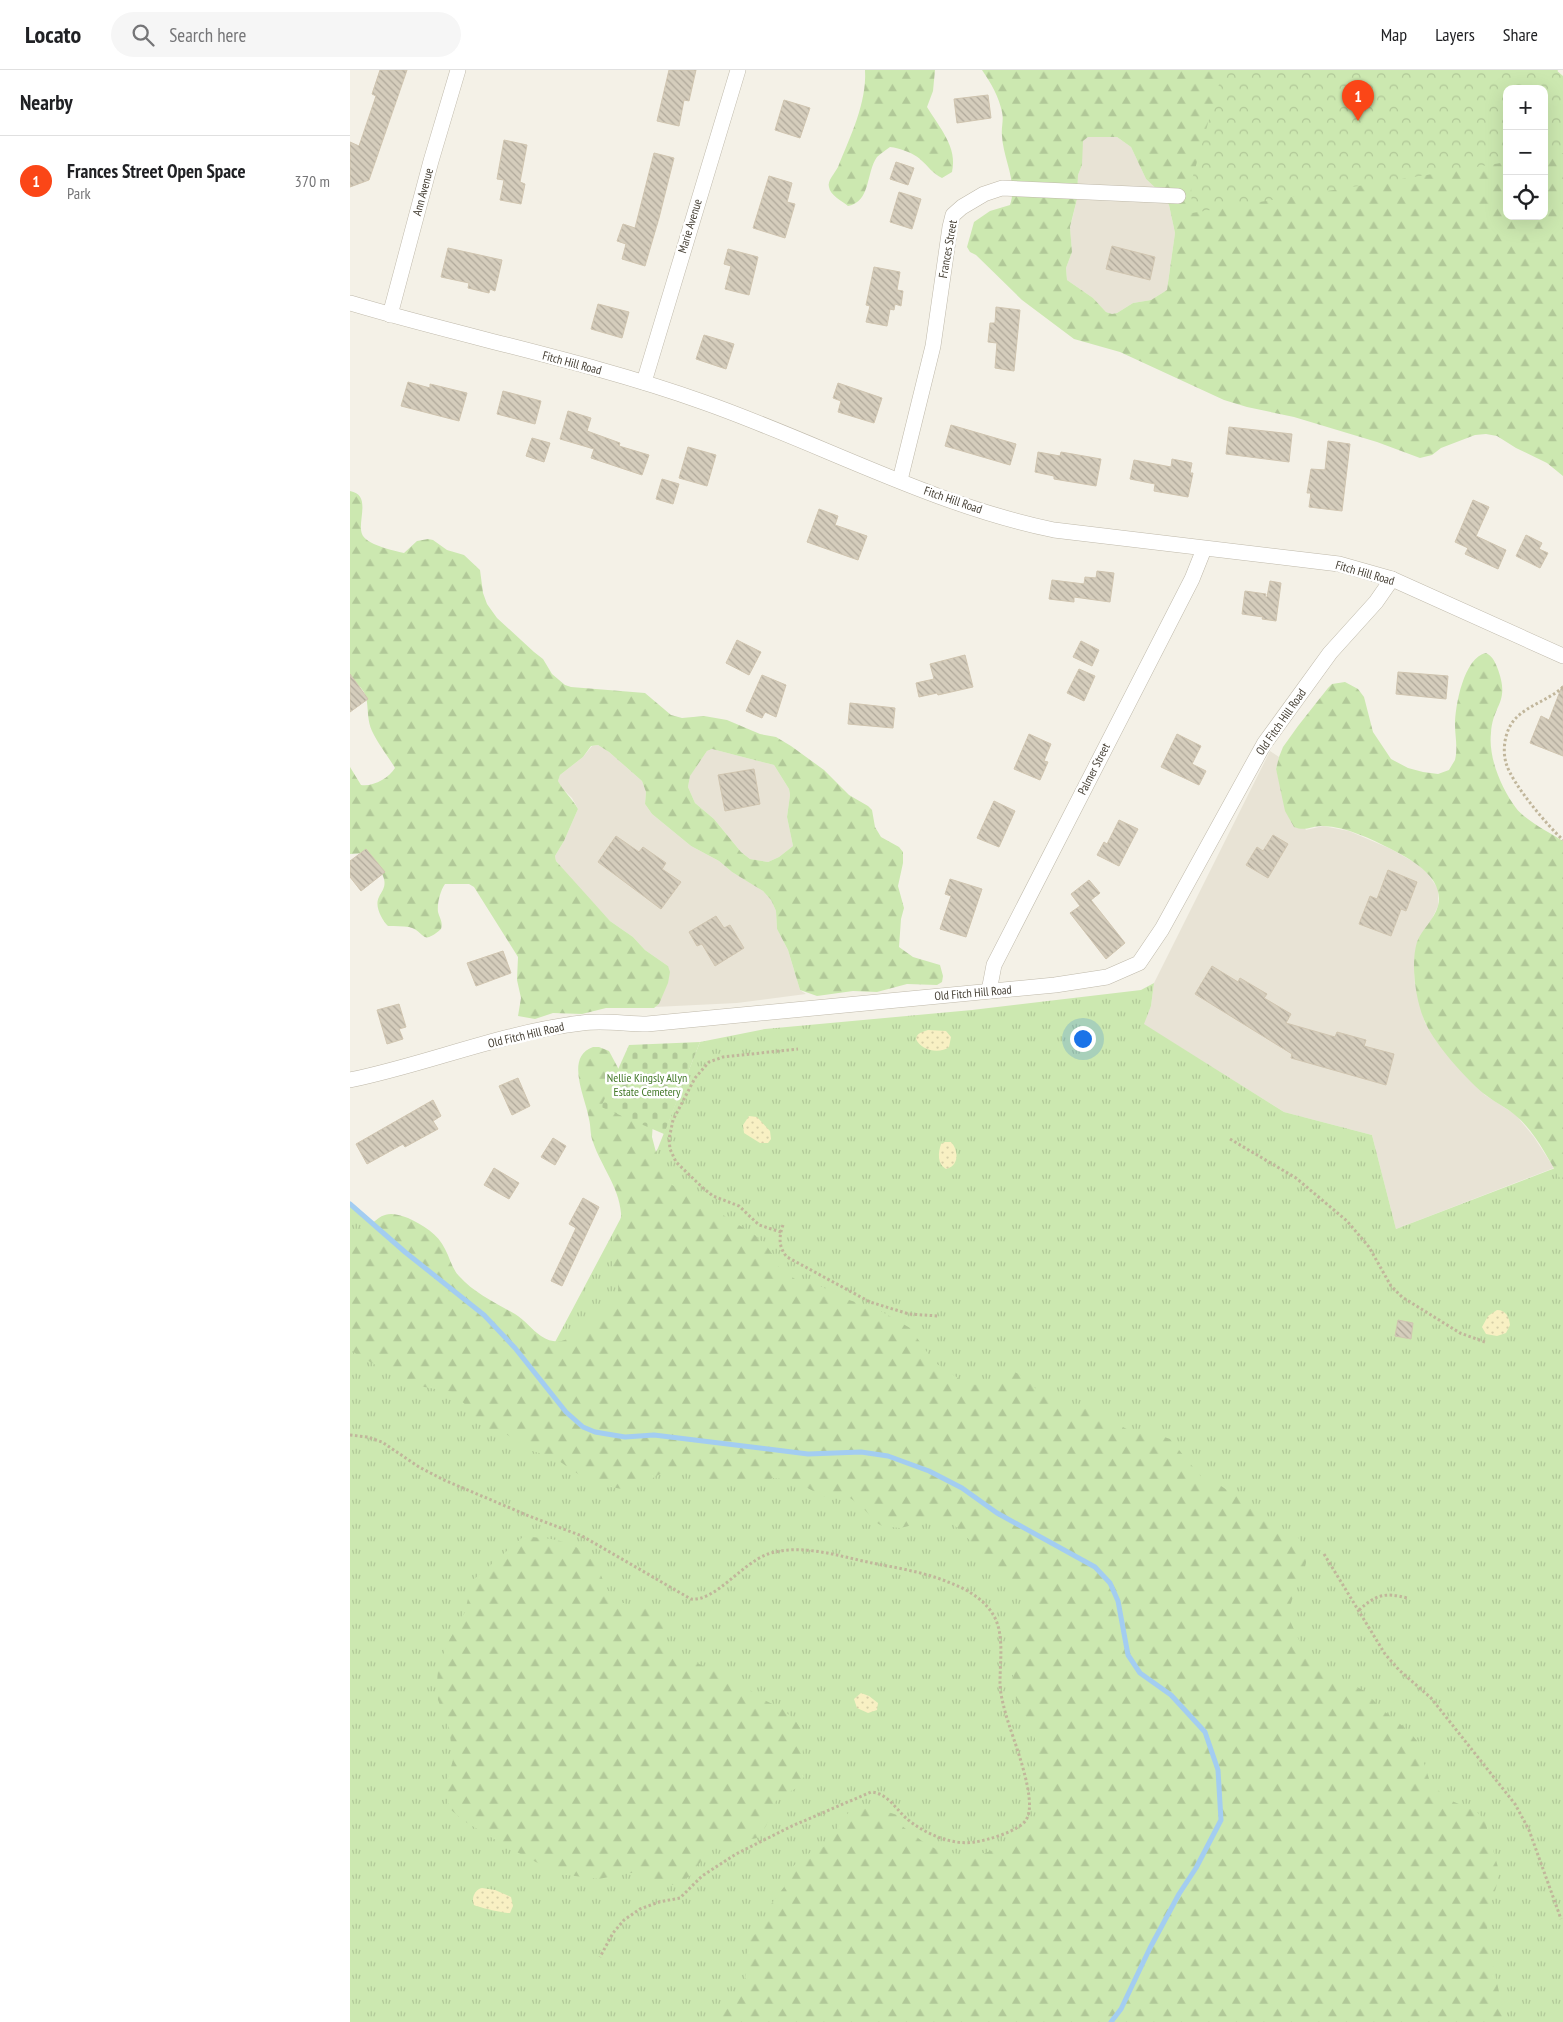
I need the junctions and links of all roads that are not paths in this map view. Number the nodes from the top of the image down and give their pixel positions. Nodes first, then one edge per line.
1 (458, 70) edge
2 (738, 70) edge
3 (1178, 196) dead end
4 (350, 303) edge
5 (390, 315) junction
6 (644, 382) junction
7 (900, 480) junction
8 (1204, 549) junction
9 (1392, 580) junction
10 (1563, 656) edge
11 (989, 991) junction
12 (350, 1080) edge

1 - 5 street, Ann Avenue
2 - 6 street, Marie Avenue
3 - 7 street, Frances Street
4 - 5 street, Fitch Hill Road
5 - 6 street, Fitch Hill Road
6 - 7 street, Fitch Hill Road
7 - 8 street, Fitch Hill Road
8 - 9 street, Fitch Hill Road
8 - 11 street, Palmer Street
9 - 10 street, Fitch Hill Road
9 - 11 street, Old Fitch Hill Road
11 - 12 street, Old Fitch Hill Road

